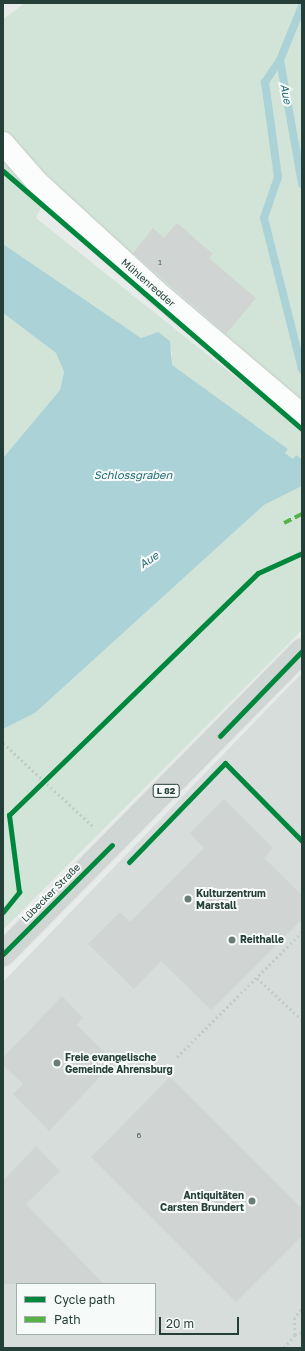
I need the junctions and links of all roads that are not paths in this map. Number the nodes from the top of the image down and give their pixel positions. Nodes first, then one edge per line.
1 (3, 143) edge
2 (302, 415) edge
3 (302, 651) edge
4 (3, 954) edge

1 - 2 street, Mühlenredder
3 - 4 main road, Lübecker Straße / L 82

